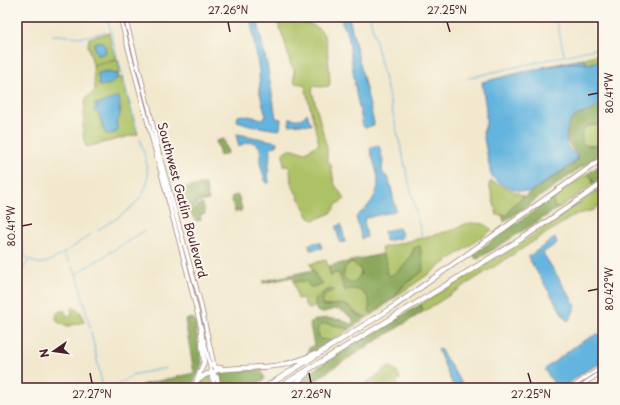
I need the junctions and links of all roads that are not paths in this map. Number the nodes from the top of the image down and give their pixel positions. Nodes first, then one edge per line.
1 (120, 17) edge
2 (125, 17) edge
3 (603, 158) edge
4 (603, 183) edge
5 (202, 330) junction
6 (331, 347) junction
7 (335, 353) junction
8 (214, 364) junction
9 (603, 366) edge
10 (224, 369) junction
11 (603, 371) edge
12 (214, 375) junction
13 (195, 386) edge
14 (215, 388) edge
15 (219, 388) edge
16 (264, 388) edge
17 (278, 388) edge
18 (291, 388) edge
19 (571, 388) edge
20 (578, 388) edge

1 - 5 main road, Southwest Gatlin Boulevard
2 - 8 main road, Southwest Gatlin Boulevard
3 - 6 highway
4 - 7 highway
5 - 12 main road, Southwest Gatlin Boulevard
5 - 13 highway
6 - 10 highway
6 - 16 highway
7 - 17 highway
7 - 18 highway
8 - 10 highway
8 - 12 main road, Southwest Gatlin Boulevard
9 - 19 main road
10 - 12 highway
11 - 20 main road
12 - 13 highway
12 - 14 main road, Southwest Gatlin Boulevard
12 - 15 main road, Southwest Gatlin Boulevard

